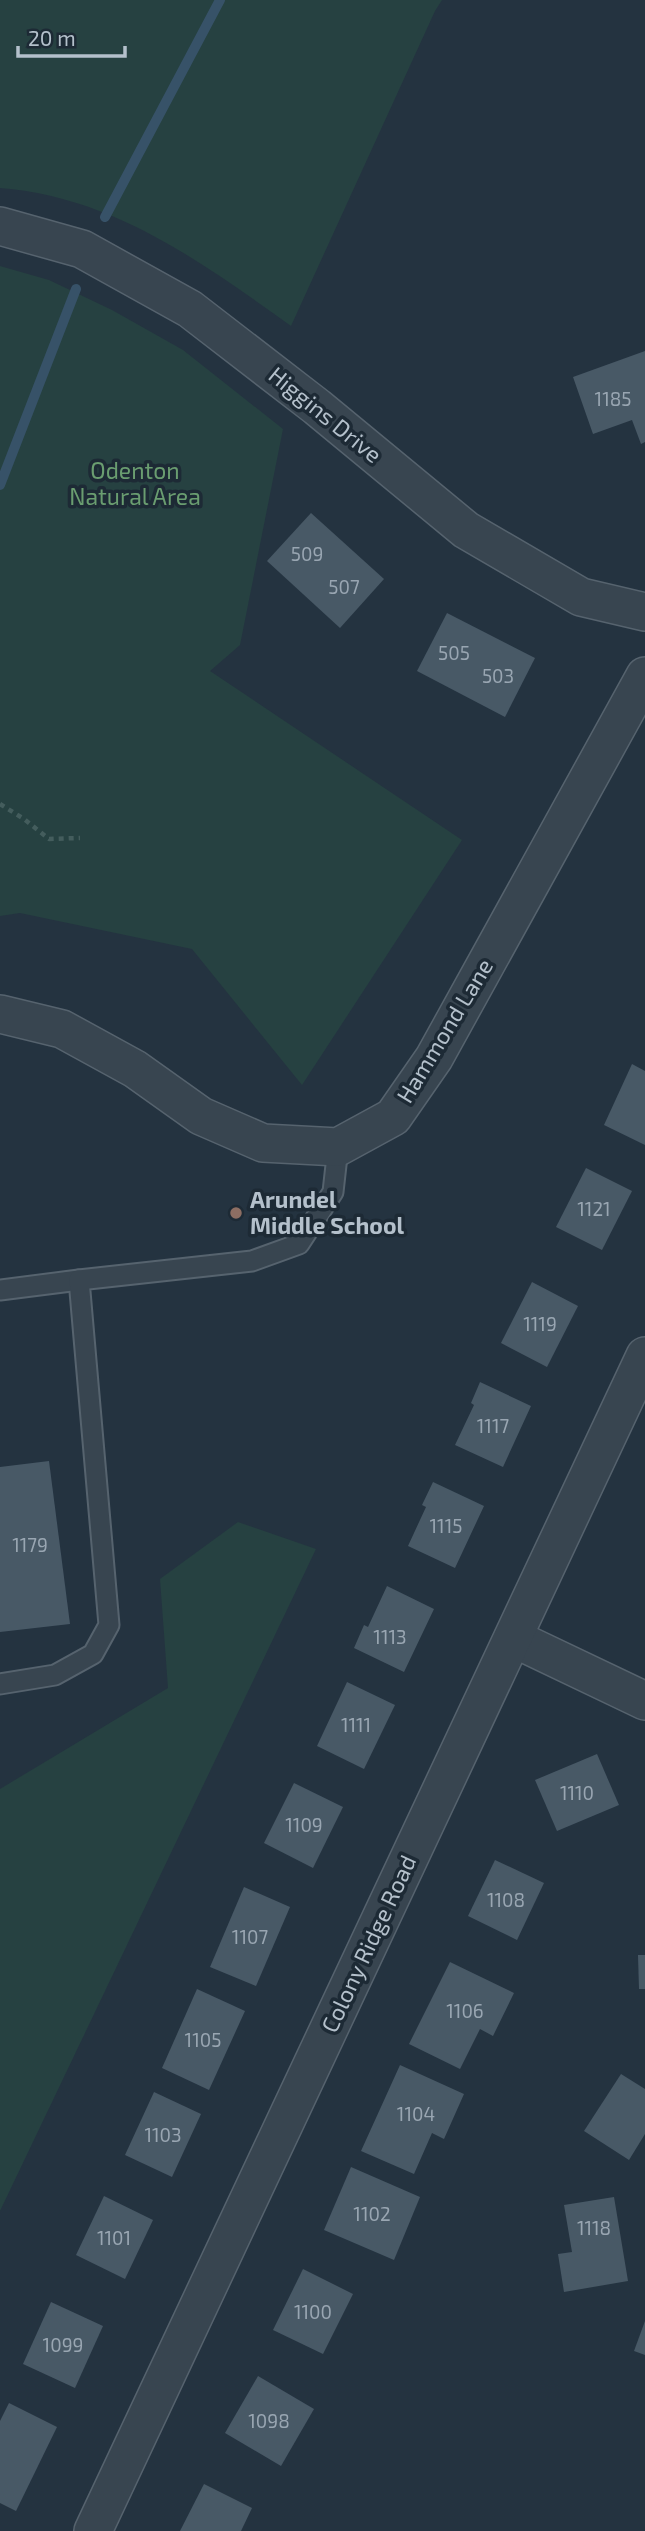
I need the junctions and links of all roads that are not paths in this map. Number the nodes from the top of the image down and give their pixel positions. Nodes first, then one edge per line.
1 (0, 226) edge
2 (645, 612) edge
3 (645, 676) edge
4 (0, 1014) edge
5 (338, 1147) junction
6 (79, 1280) junction
7 (0, 1290) edge
8 (645, 1356) edge
9 (513, 1638) junction
10 (0, 1684) edge
11 (645, 1701) edge
12 (93, 2531) edge

1 - 2 street, Higgins Drive
3 - 5 street, Hammond Lane
4 - 5 street
5 - 6 lane
6 - 7 lane
6 - 10 lane
8 - 9 street, Colony Ridge Road
9 - 11 street
9 - 12 street, Colony Ridge Road

